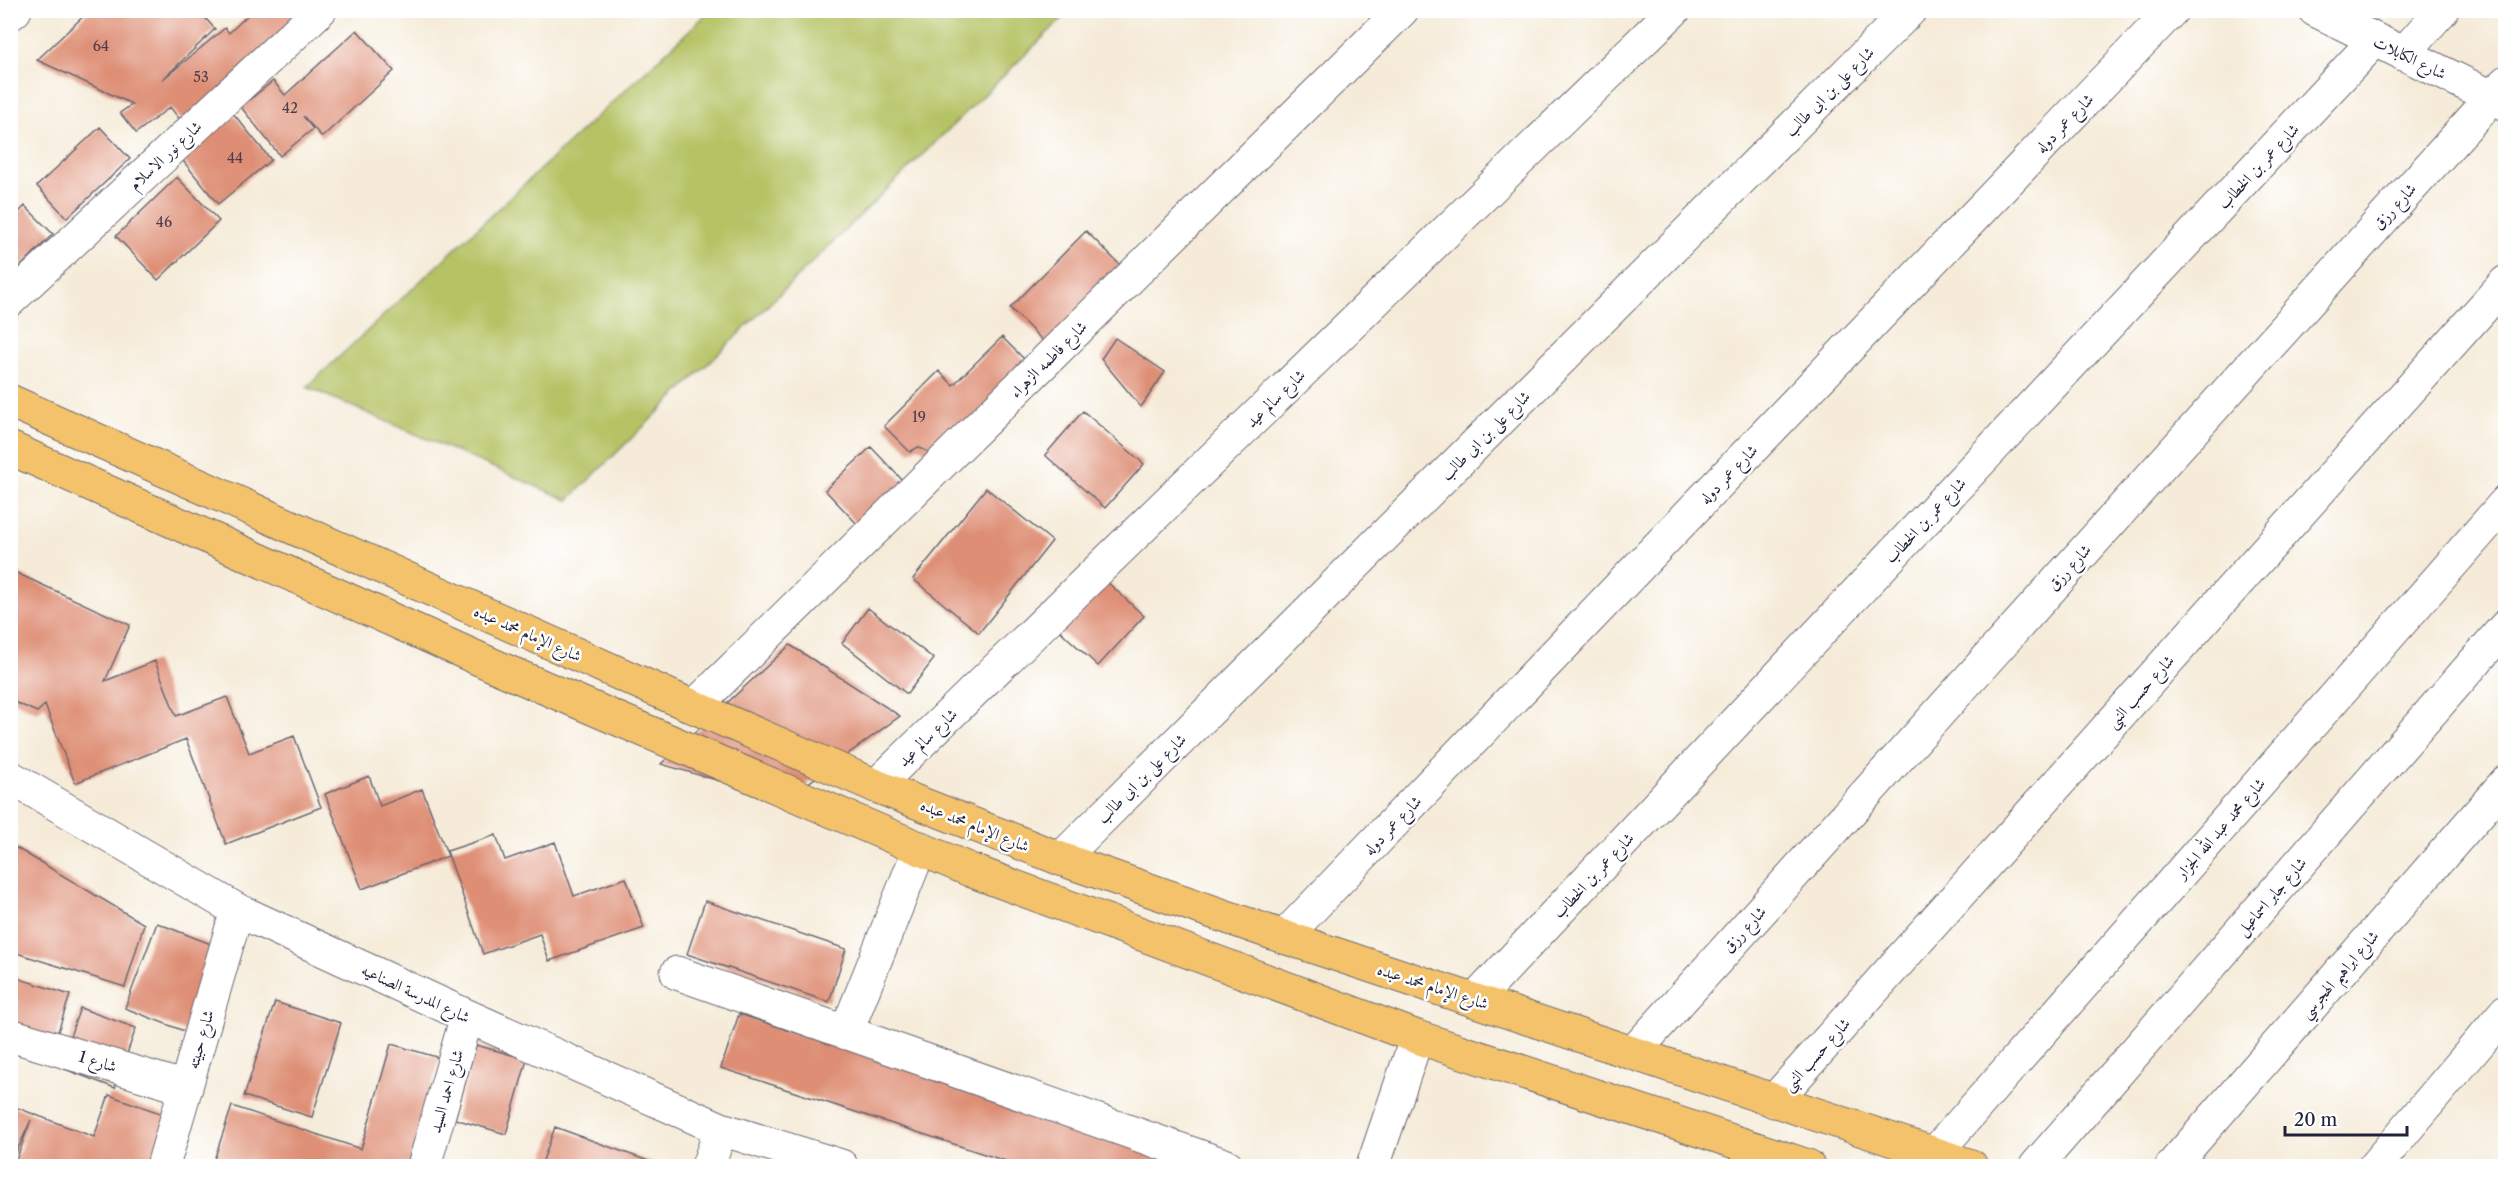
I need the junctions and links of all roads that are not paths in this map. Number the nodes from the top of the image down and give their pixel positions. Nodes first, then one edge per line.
1 (15, 10) edge
2 (320, 10) edge
3 (1402, 10) edge
4 (1674, 10) edge
5 (1910, 10) edge
6 (2172, 10) edge
7 (2315, 10) edge
8 (2442, 10) edge
9 (10, 14) edge
10 (2389, 47) junction
11 (2501, 94) edge
12 (2505, 282) edge
13 (10, 300) edge
14 (10, 401) edge
15 (10, 448) edge
16 (2505, 502) edge
17 (2505, 626) edge
18 (694, 707) junction
19 (10, 777) edge
20 (2505, 782) edge
21 (876, 786) junction
22 (920, 848) junction
23 (1061, 859) junction
24 (237, 910) junction
25 (1284, 937) junction
26 (677, 973) dead end
27 (1475, 1000) junction
28 (2505, 1011) edge
29 (467, 1016) junction
30 (846, 1033) junction
31 (10, 1035) edge
32 (1417, 1037) junction
33 (1633, 1053) junction
34 (186, 1088) junction
35 (1774, 1101) junction
36 (721, 1128) junction
37 (1935, 1153) junction
38 (164, 1167) edge
39 (424, 1167) edge
40 (708, 1167) edge
41 (841, 1167) edge
42 (1227, 1167) edge
43 (1373, 1167) edge
44 (1808, 1167) edge
45 (1971, 1167) edge
46 (2036, 1167) edge
47 (2172, 1167) edge
48 (2375, 1167) edge

1 - 9 street
2 - 13 street, شارع نور الاسلام
3 - 18 street, شارع فاطمه الزهراء
4 - 21 street, شارع سالم عيد
5 - 23 street, شارع على بن ابى طالب
6 - 25 street, شارع عمر دوله
7 - 10 street, شارع الكابلات
8 - 10 street, شارع عمر بن الخطاب
10 - 11 street, شارع الكابلات
10 - 27 street, شارع عمر بن الخطاب
11 - 33 street, شارع رزق
12 - 35 street, شارع حسب النبى
14 - 18 main road, شارع الإمام محمد عبده
15 - 22 main road
16 - 37 street, شارع محمد عبد الله الجزار
17 - 46 street, شارع جابر اسماعيل
18 - 21 main road, شارع الإمام محمد عبده
19 - 24 street, شارع المدرسة الصناعيه
20 - 47 street, شارع ابراهيم الهجرسي
21 - 23 main road, شارع الإمام محمد عبده
22 - 30 street
22 - 32 main road
23 - 25 main road, شارع الإمام محمد عبده
24 - 29 street, شارع المدرسة الصناعيه
24 - 34 street, شارع حبيته
25 - 27 main road, شارع الإمام محمد عبده
26 - 30 street
27 - 33 main road, شارع الإمام محمد عبده
28 - 48 street
29 - 36 street, شارع المدرسة الصناعيه
29 - 39 street, شارع احمد السيد
30 - 42 street
31 - 34 street, شارع 1
32 - 43 street
32 - 44 main road
33 - 35 main road, شارع الإمام محمد عبده
34 - 38 street, شارع حبيته
35 - 37 main road, شارع الإمام محمد عبده
36 - 40 street
36 - 41 street, شارع المدرسة الصناعيه
37 - 45 main road, شارع الإمام محمد عبده

